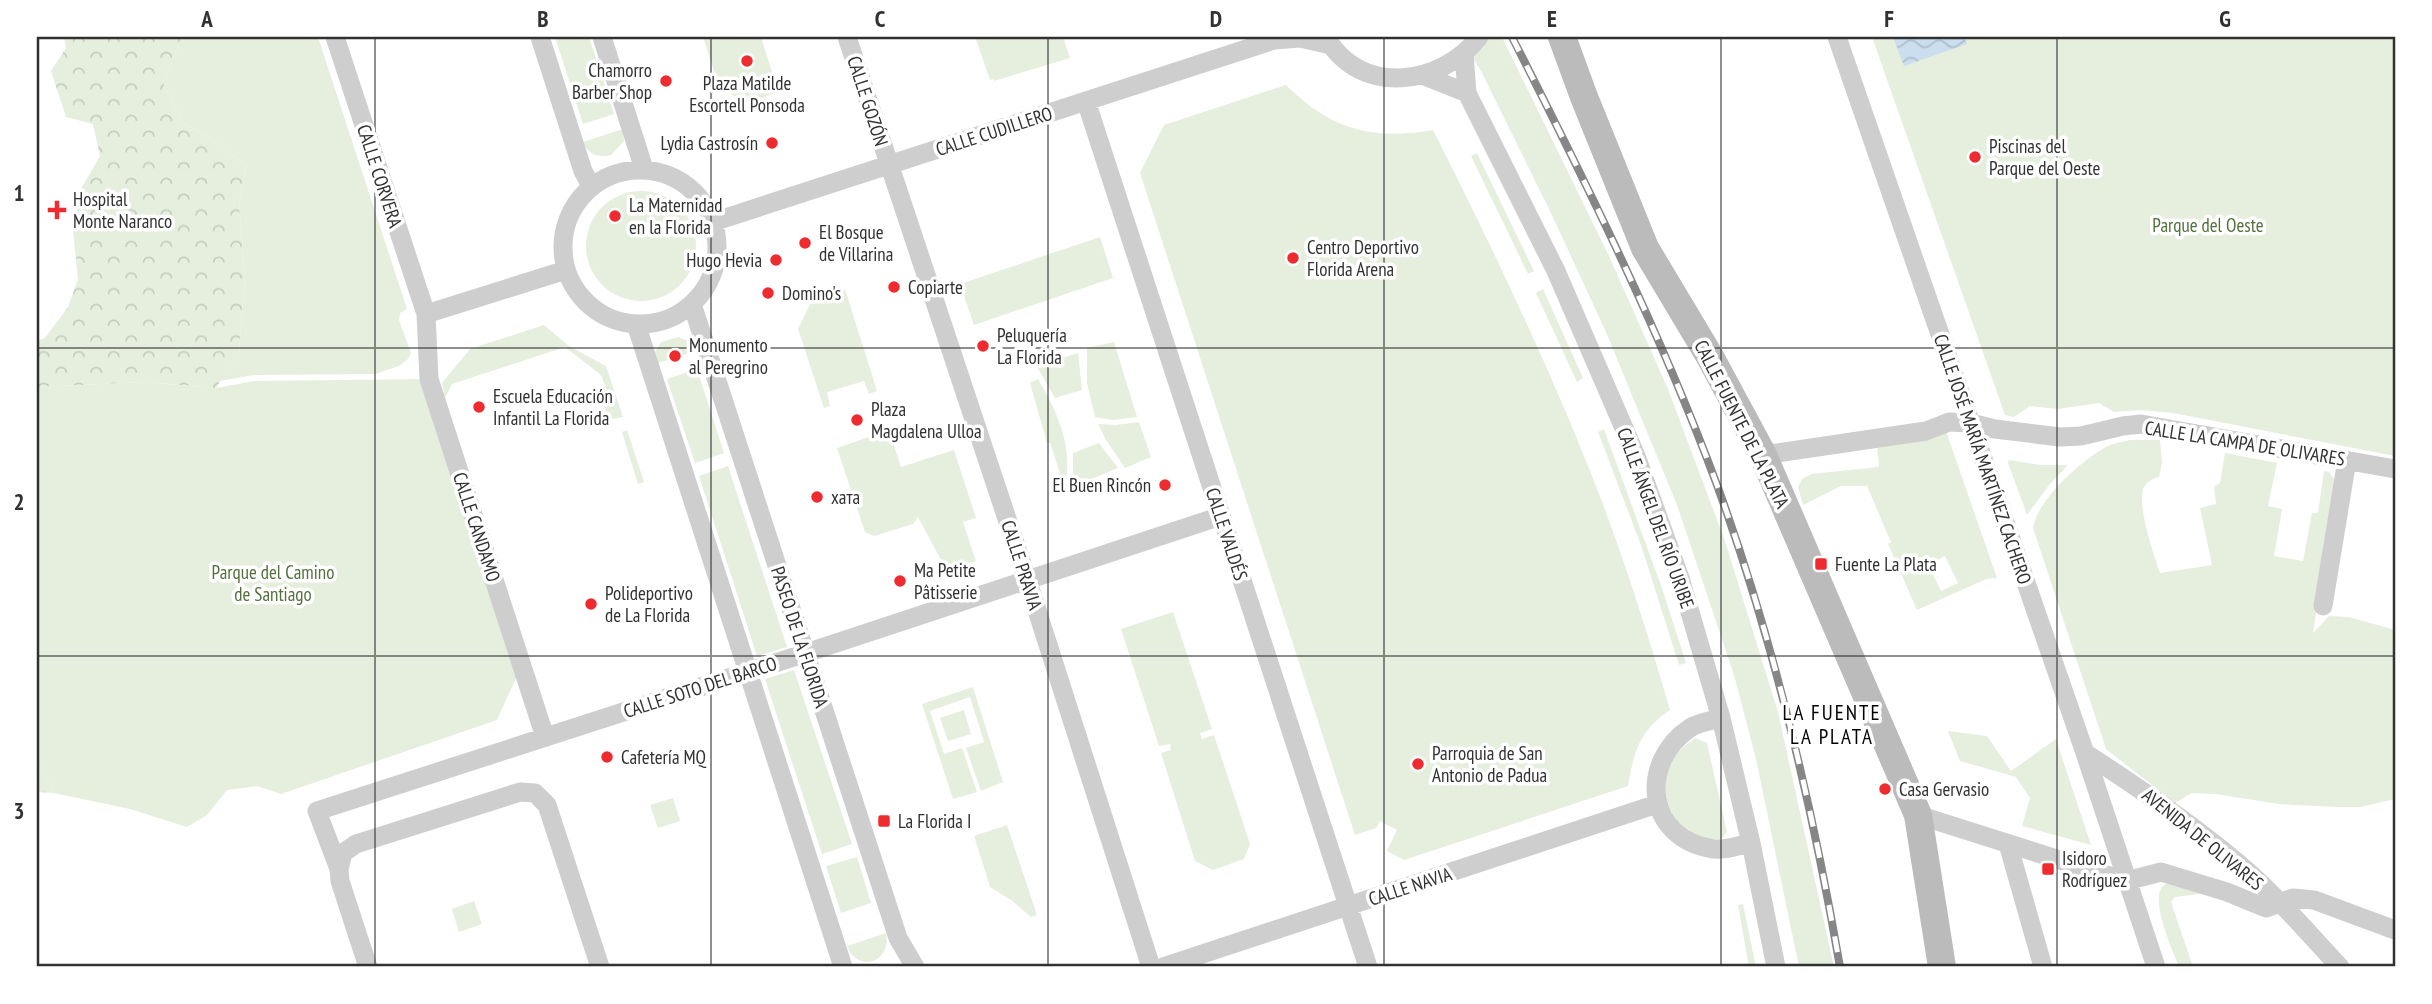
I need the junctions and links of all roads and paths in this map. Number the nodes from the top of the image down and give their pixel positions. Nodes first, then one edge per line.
1 (335, 37) edge
2 (540, 37) edge
3 (602, 37) edge
4 (847, 37) edge
5 (1562, 37) edge
6 (1837, 37) edge
7 (1276, 38) edge
8 (1329, 41) edge
9 (1470, 46) edge
10 (1422, 75) junction
11 (1467, 93) junction
12 (1086, 101) junction
13 (888, 165) junction
14 (644, 169) junction
15 (591, 187) junction
16 (713, 222) junction
17 (566, 270) junction
18 (692, 304) junction
19 (426, 314) junction
20 (636, 324) junction
21 (1970, 423) junction
22 (1763, 455) junction
23 (2347, 460) junction
24 (2395, 469) edge
25 (1221, 516) junction
26 (1027, 579) junction
27 (2323, 606) dead end
28 (806, 653) junction
29 (747, 671) junction
30 (1721, 718) junction
31 (545, 737) junction
32 (2085, 753) junction
33 (1657, 804) junction
34 (1918, 815) junction
35 (1751, 843) junction
36 (2008, 844) junction
37 (339, 869) junction
38 (2126, 881) junction
39 (2279, 902) junction
40 (1348, 906) junction
41 (2395, 930) edge
42 (368, 967) edge
43 (600, 967) edge
44 (843, 967) edge
45 (915, 967) edge
46 (1151, 967) edge
47 (1163, 967) edge
48 (1368, 967) edge
49 (1776, 967) edge
50 (1942, 967) edge
51 (2043, 967) edge
52 (2156, 967) edge
53 (2340, 967) edge

1 - 19 street, CALLE CORVERA
2 - 15 street
3 - 14 street
4 - 13 street, CALLE GOZÓN
5 - 22 main road, CALLE FUENTE DE LA PLATA
6 - 21 street, CALLE JOSÉ MARÍA MARTÍNEZ CACHERO
7 - 8 street, CALLE CUDILLERO
7 - 12 street, CALLE CUDILLERO
8 - 10 street
9 - 10 street
9 - 11 street, CALLE ÁNGEL DEL RÍO URIBE
10 - 11 street
11 - 30 street, CALLE ÁNGEL DEL RÍO URIBE
12 - 13 street, CALLE CUDILLERO
12 - 25 street, CALLE VALDÉS
13 - 16 street, CALLE CUDILLERO
13 - 26 street, CALLE PRAVIA
14 - 15 street
14 - 16 street
15 - 17 street
16 - 18 street
17 - 19 street
17 - 20 street
18 - 20 street
18 - 28 street, PASEO DE LA FLORIDA
19 - 31 street, CALLE CANDAMO
20 - 29 street
21 - 22 street, CALLE LA CAMPA DE OLIVARES
21 - 23 street, CALLE LA CAMPA DE OLIVARES
21 - 32 street, CALLE JOSÉ MARÍA MARTÍNEZ CACHERO
22 - 34 main road, CALLE FUENTE DE LA PLATA
23 - 24 street, CALLE LA CAMPA DE OLIVARES
23 - 27 street
25 - 26 street, CALLE SOTO DEL BARCO
25 - 40 street, CALLE VALDÉS
26 - 28 street, CALLE SOTO DEL BARCO
26 - 46 street, CALLE PRAVIA
28 - 29 street, CALLE SOTO DEL BARCO
28 - 45 street, PASEO DE LA FLORIDA
29 - 31 street, CALLE SOTO DEL BARCO
29 - 44 street
30 - 33 street
30 - 35 street, CALLE ÁNGEL DEL RÍO URIBE
31 - 37 street, CALLE SOTO DEL BARCO
32 - 38 street, CALLE JOSÉ MARÍA MARTÍNEZ CACHERO
32 - 39 street, AVENIDA DE OLIVARES
33 - 35 street
33 - 40 street, CALLE NAVIA
34 - 36 street
34 - 50 main road, CALLE FUENTE DE LA PLATA
35 - 49 street, CALLE ÁNGEL DEL RÍO URIBE
36 - 38 street
36 - 51 street
37 - 42 street
37 - 43 street
38 - 39 street
38 - 52 street, CALLE JOSÉ MARÍA MARTÍNEZ CACHERO
39 - 41 street
39 - 53 street, AVENIDA DE OLIVARES
40 - 47 street, CALLE NAVIA
40 - 48 street, CALLE VALDÉS

